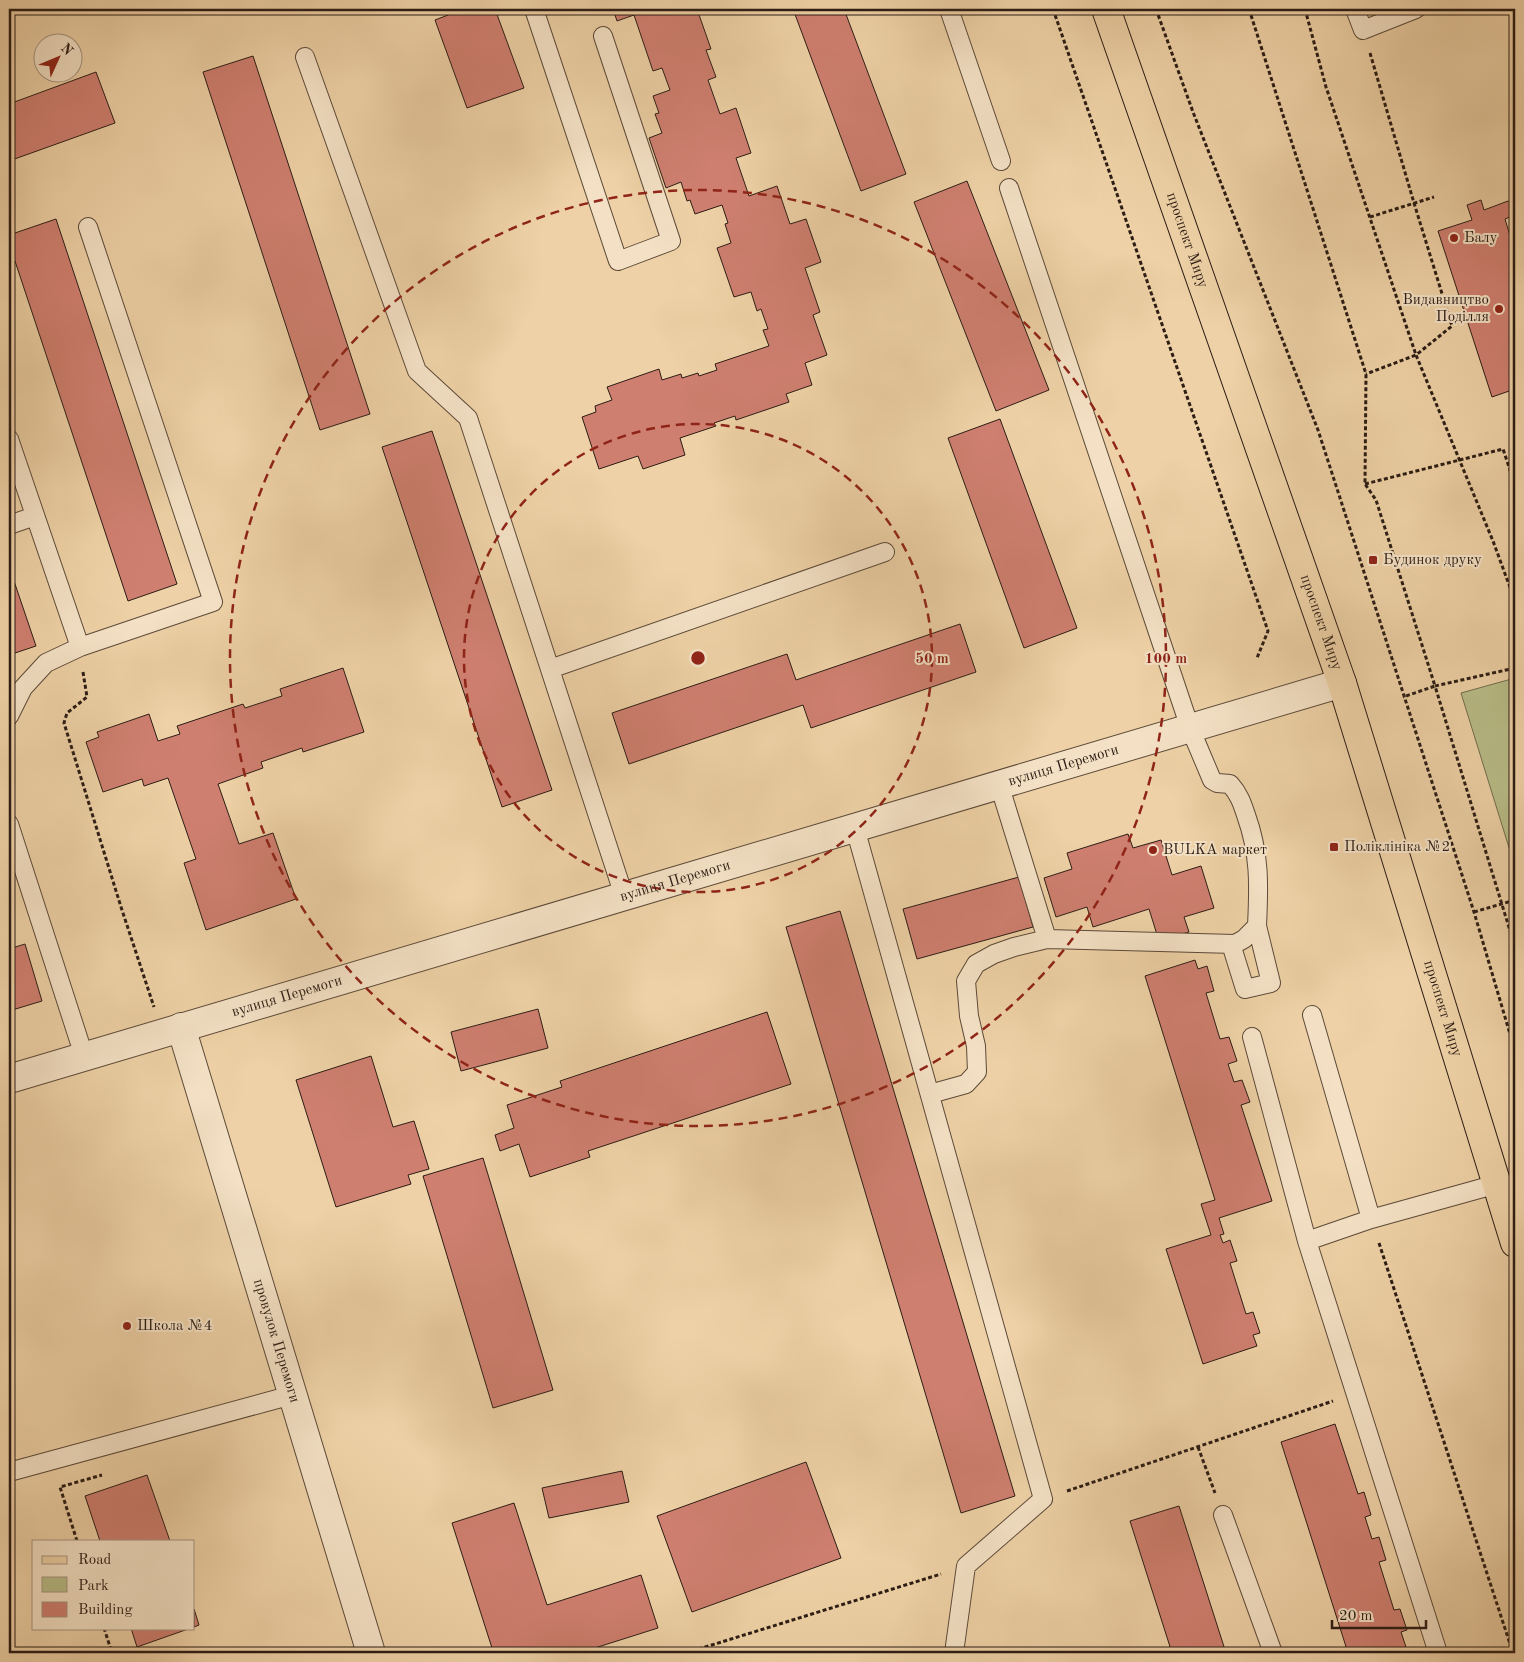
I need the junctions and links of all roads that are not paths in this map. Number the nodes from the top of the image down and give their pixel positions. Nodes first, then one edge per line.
1 (534, 9) edge
2 (949, 9) edge
3 (1106, 9) edge
4 (1355, 9) edge
5 (1416, 9) edge
6 (603, 36) dead end
7 (305, 57) dead end
8 (1001, 161) dead end
9 (1009, 188) dead end
10 (88, 227) dead end
11 (9, 439) edge
12 (35, 516) junction
13 (9, 525) edge
14 (885, 552) dead end
15 (80, 647) junction
16 (550, 669) junction
17 (1342, 682) junction
18 (9, 716) edge
19 (1190, 728) junction
20 (999, 784) junction
21 (9, 824) edge
22 (855, 828) junction
23 (624, 896) junction
24 (1257, 926) junction
25 (1046, 939) junction
26 (1231, 944) junction
27 (1312, 1016) dead end
28 (172, 1030) junction
29 (1252, 1037) dead end
30 (84, 1056) junction
31 (9, 1079) edge
32 (930, 1094) junction
33 (1497, 1184) junction
34 (1371, 1219) junction
35 (1308, 1241) junction
36 (1515, 1243) edge
37 (292, 1395) junction
38 (9, 1472) edge
39 (1223, 1515) road end
40 (371, 1653) edge
41 (954, 1653) edge
42 (1273, 1653) edge
43 (1438, 1653) edge

1 - 6 lane
2 - 8 lane
3 - 17 main road, проспект Миру
4 - 5 lane
7 - 16 lane
9 - 19 lane
10 - 15 lane
11 - 12 lane
12 - 13 lane
12 - 15 lane
14 - 16 lane
15 - 18 lane
16 - 23 lane
17 - 19 street, вулиця Перемоги
17 - 33 main road, проспект Миру
19 - 20 street, вулиця Перемоги
19 - 24 lane
20 - 22 street, вулиця Перемоги
20 - 25 lane
21 - 30 lane
22 - 23 street, вулиця Перемоги
22 - 32 lane
23 - 28 street, вулиця Перемоги
24 - 26 lane
24 - 26 lane
25 - 26 lane
25 - 32 lane
27 - 34 lane
28 - 30 street, вулиця Перемоги
28 - 37 street, провулок Перемоги
29 - 35 lane
30 - 31 street, вулиця Перемоги
32 - 41 lane
33 - 34 lane
33 - 36 main road, проспект Миру
34 - 35 lane
35 - 43 lane
37 - 38 lane
37 - 40 street, провулок Перемоги
39 - 42 lane

